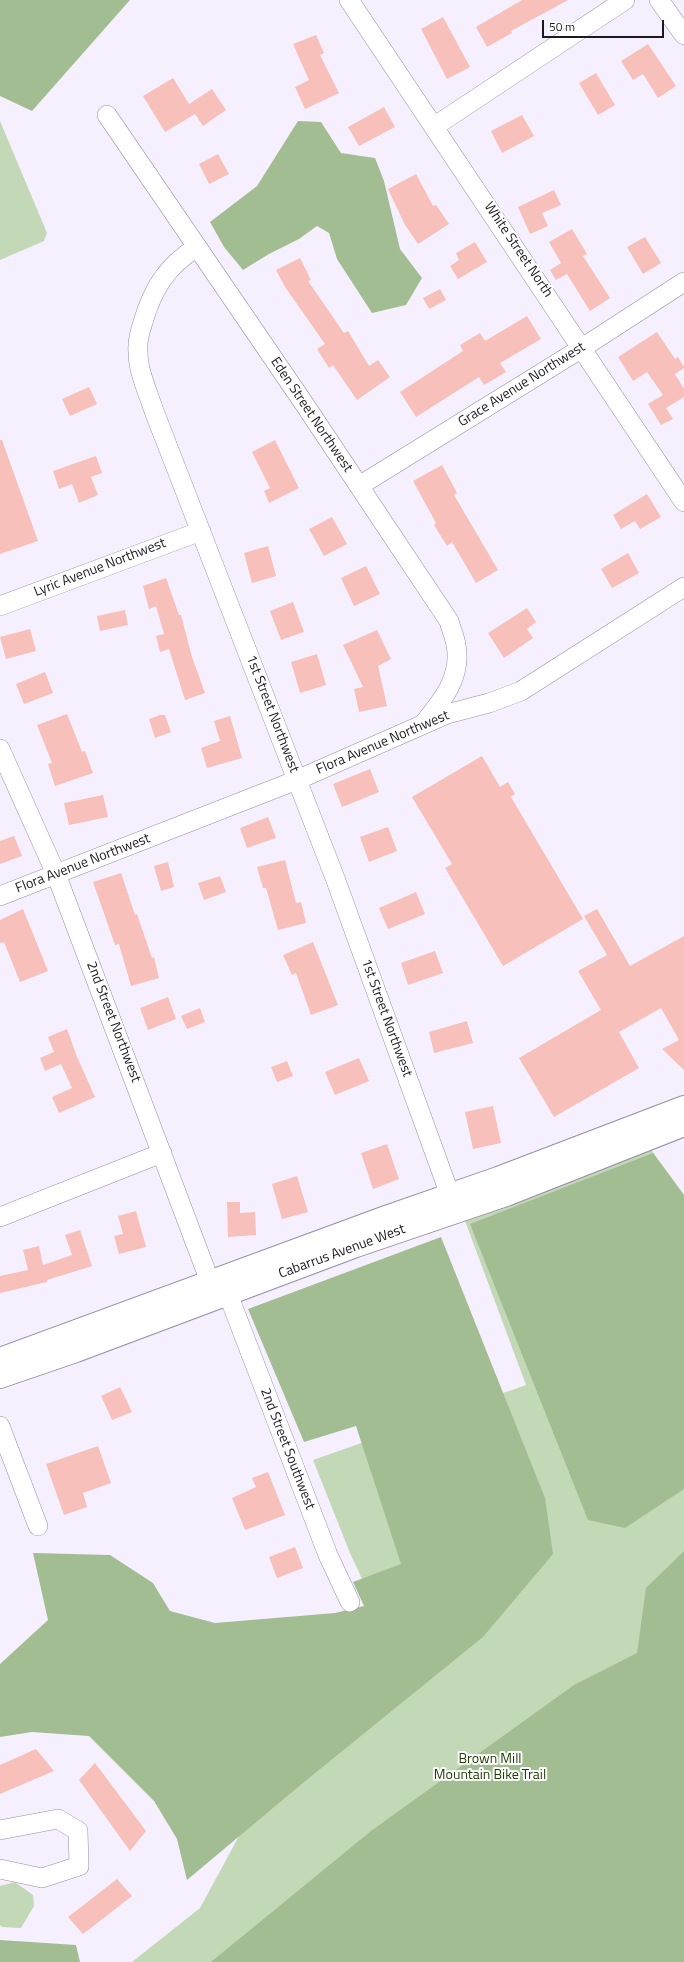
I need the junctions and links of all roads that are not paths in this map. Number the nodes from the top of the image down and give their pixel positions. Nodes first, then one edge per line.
1 (349, 0) edge
2 (625, 0) edge
3 (659, 0) edge
4 (684, 35) edge
5 (107, 115) dead end
6 (435, 126) junction
7 (197, 247) junction
8 (684, 282) edge
9 (582, 348) junction
10 (359, 486) junction
11 (684, 502) edge
12 (201, 531) junction
13 (684, 587) edge
14 (0, 606) edge
15 (443, 699) junction
16 (459, 710) junction
17 (422, 725) junction
18 (0, 749) edge
19 (297, 780) junction
20 (56, 874) junction
21 (0, 896) edge
22 (684, 1107) edge
23 (684, 1125) edge
24 (162, 1153) junction
25 (450, 1195) junction
26 (0, 1217) edge
27 (218, 1291) junction
28 (46, 1343) junction
29 (0, 1359) edge
30 (0, 1368) edge
31 (0, 1377) edge
32 (0, 1426) edge
33 (38, 1526) dead end
34 (350, 1602) dead end
35 (0, 1830) edge
36 (0, 1869) edge

1 - 6 street, White Street North
2 - 6 street
3 - 4 street
5 - 7 street, Eden Street Northwest
6 - 9 street, White Street North
7 - 10 street, Eden Street Northwest
7 - 12 street, 1st Street Northwest
8 - 9 street, Grace Avenue Northwest
9 - 10 street, Grace Avenue Northwest
9 - 11 street, White Street North
10 - 15 street, Eden Street Northwest
12 - 14 street, Lyric Avenue Northwest
12 - 19 street, 1st Street Northwest
13 - 16 street, Flora Avenue Northwest
15 - 16 street
15 - 17 street, Eden Street Northwest
16 - 17 street, Flora Avenue Northwest
17 - 19 street, Flora Avenue Northwest
18 - 20 street, 2nd Street Northwest
19 - 20 street, Flora Avenue Northwest
19 - 25 street, 1st Street Northwest
20 - 21 street, Flora Avenue Northwest
20 - 24 street, 2nd Street Northwest
22 - 25 main road, Cabarrus Avenue West
23 - 27 main road, Cabarrus Avenue West
24 - 26 street
24 - 27 street, 2nd Street Northwest
25 - 27 main road, Cabarrus Avenue West
27 - 28 main road, Cabarrus Avenue West
27 - 31 main road, Cabarrus Avenue West
27 - 34 street, 2nd Street Southwest
28 - 29 main road, Cabarrus Avenue West
28 - 30 street
32 - 33 street
35 - 36 street

